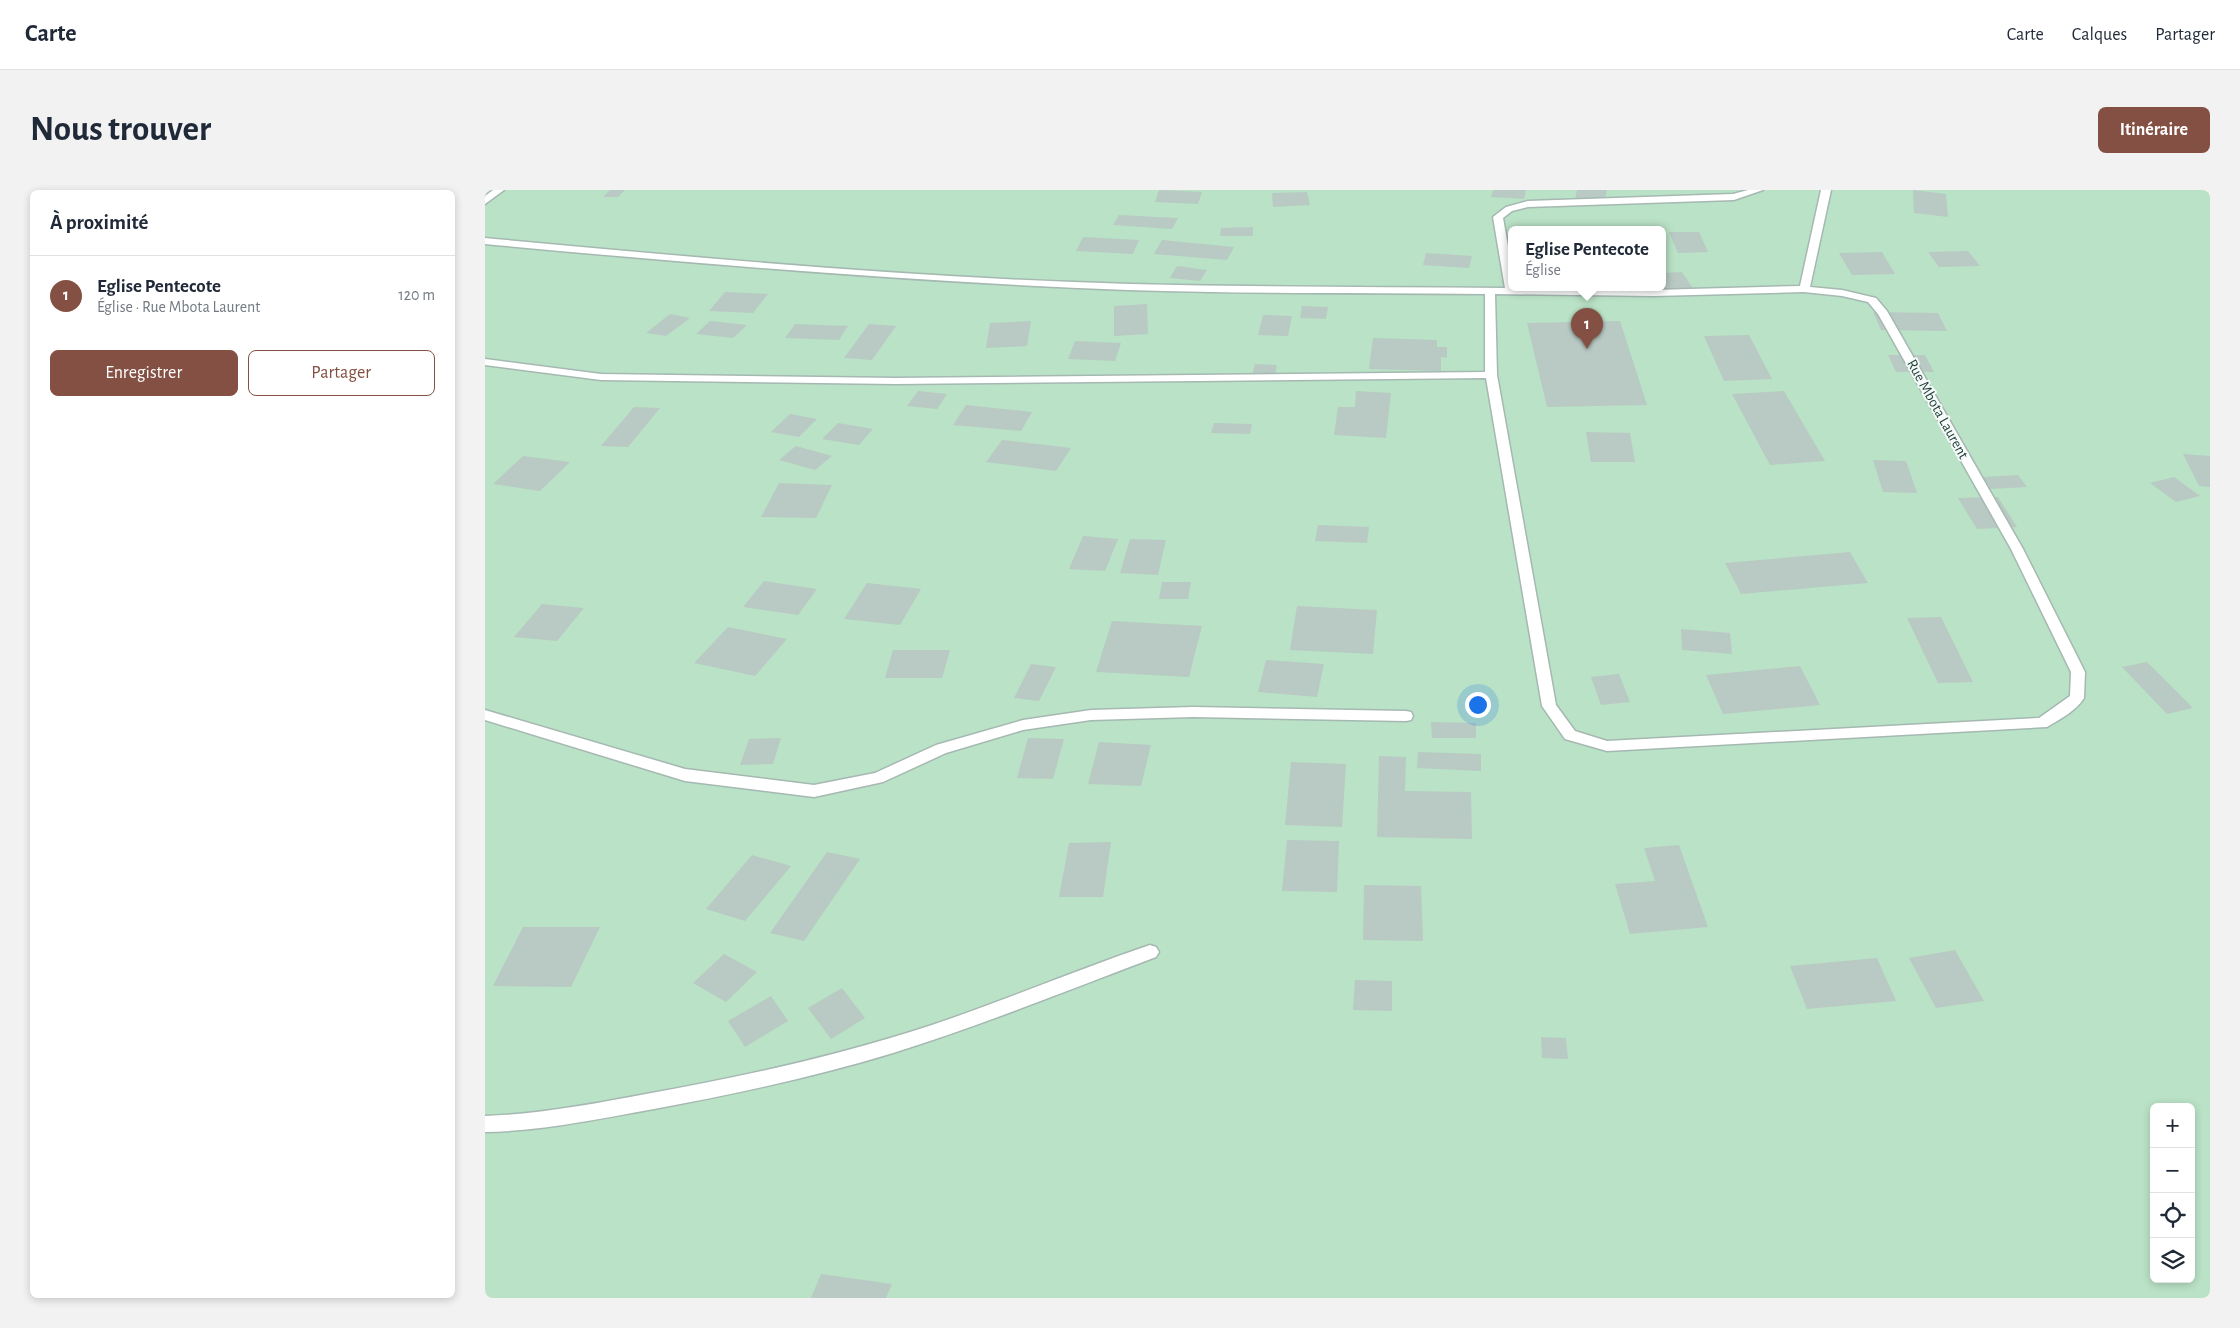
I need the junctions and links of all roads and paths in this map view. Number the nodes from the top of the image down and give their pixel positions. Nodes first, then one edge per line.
1 (499, 190) edge
2 (1758, 190) edge
3 (1826, 190) edge
4 (485, 201) edge
5 (485, 241) edge
6 (1508, 273) edge
7 (1804, 289) junction
8 (1490, 290) junction
9 (1508, 290) edge
10 (1559, 291) edge
11 (485, 362) edge
12 (1491, 375) junction
13 (485, 715) edge
14 (1406, 716) dead end
15 (1151, 952) dead end
16 (485, 1124) edge

1 - 4 street
2 - 6 street
3 - 7 street
5 - 8 street, Rue Mbota Laurent
7 - 10 street, Rue Mbota Laurent
7 - 12 street, Rue Mbota Laurent
8 - 9 street, Rue Mbota Laurent
8 - 12 street
11 - 12 street
13 - 14 street
15 - 16 street

